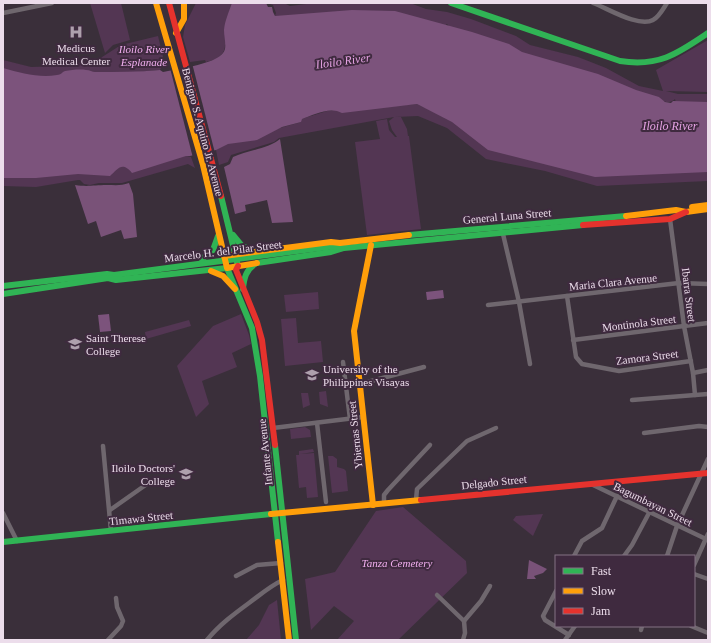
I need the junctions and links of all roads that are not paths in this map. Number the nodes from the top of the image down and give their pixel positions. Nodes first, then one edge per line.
1 (52, 3) edge
2 (156, 3) edge
3 (169, 3) edge
4 (184, 3) edge
5 (451, 3) edge
6 (593, 3) edge
7 (667, 3) edge
8 (39, 4) edge
9 (3, 13) edge
10 (176, 32) junction
11 (708, 33) edge
12 (215, 176) junction
13 (205, 178) junction
14 (708, 204) edge
15 (708, 209) edge
16 (676, 210) junction
17 (686, 212) junction
18 (708, 213) edge
19 (673, 218) junction
20 (521, 225) junction
21 (229, 227) junction
22 (218, 229) junction
23 (521, 232) junction
24 (503, 234) junction
25 (371, 245) junction
26 (340, 246) junction
27 (257, 252) junction
28 (236, 254) junction
29 (224, 256) junction
30 (202, 259) junction
31 (258, 262) junction
32 (238, 266) junction
33 (227, 268) junction
34 (207, 270) junction
35 (107, 276) junction
36 (679, 283) junction
37 (708, 284) edge
38 (3, 286) edge
39 (235, 289) junction
40 (243, 289) junction
41 (3, 294) edge
42 (567, 296) junction
43 (519, 302) junction
44 (488, 305) dead end
45 (708, 323) edge
46 (684, 326) junction
47 (573, 340) junction
48 (691, 361) junction
49 (343, 362) dead end
50 (530, 364) dead end
51 (424, 367) dead end
52 (708, 370) edge
53 (693, 373) junction
54 (360, 384) junction
55 (708, 394) edge
56 (695, 395) junction
57 (632, 400) dead end
58 (363, 417) junction
59 (350, 419) junction
60 (318, 423) junction
61 (708, 427) edge
62 (273, 428) junction
63 (496, 428) dead end
64 (644, 433) dead end
65 (430, 445) dead end
66 (103, 446) dead end
67 (708, 459) edge
68 (708, 473) edge
69 (701, 474) junction
70 (147, 484) dead end
71 (590, 484) junction
72 (276, 486) junction
73 (617, 496) junction
74 (416, 500) junction
75 (326, 502) dead end
76 (384, 504) junction
77 (373, 505) junction
78 (110, 510) junction
79 (649, 512) junction
80 (3, 513) edge
81 (279, 513) junction
82 (677, 526) junction
83 (111, 531) junction
84 (707, 538) edge
85 (17, 541) junction
86 (3, 542) edge
87 (575, 555) edge
88 (625, 555) edge
89 (667, 555) edge
90 (281, 563) junction
91 (695, 563) edge
92 (695, 574) edge
93 (236, 576) dead end
94 (283, 580) junction
95 (708, 580) edge
96 (490, 586) dead end
97 (555, 593) edge
98 (438, 595) dead end
99 (116, 598) dead end
100 (464, 621) junction
101 (555, 626) edge
102 (556, 627) edge
103 (574, 627) edge
104 (693, 627) edge
105 (708, 633) edge
106 (569, 635) junction
107 (108, 640) edge
108 (206, 640) edge
109 (289, 640) edge
110 (296, 640) edge
111 (464, 640) edge
112 (565, 640) edge

1 - 8 street
2 - 13 main road, Benigno S. Aquino Jr. Avenue
3 - 10 main road, Benigno S. Aquino Jr. Avenue
4 - 10 main road
5 - 11 main road
6 - 7 street
8 - 9 street
10 - 12 main road, Benigno S. Aquino Jr. Avenue
12 - 13 main road
12 - 21 main road, Benigno S. Aquino Jr. Avenue
13 - 22 main road, Benigno S. Aquino Jr. Avenue
14 - 16 main road, General Luna Street
15 - 17 main road
16 - 17 main road, General Luna Street
16 - 20 main road, General Luna Street
17 - 19 main road, General Luna Street
18 - 19 main road, General Luna Street
19 - 23 main road, General Luna Street
19 - 36 street, Ibarra Street
20 - 23 main road
20 - 26 main road, General Luna Street
21 - 27 main road
21 - 28 main road, Benigno S. Aquino Jr. Avenue
22 - 29 main road, Benigno S. Aquino Jr. Avenue
22 - 30 main road
23 - 24 main road, General Luna Street
24 - 25 main road, General Luna Street
24 - 43 street
25 - 26 main road, General Luna Street
25 - 54 main road, Ybiernas Street
26 - 27 main road, General Luna Street
26 - 31 main road, General Luna Street
26 - 35 main road, Marcelo H. del Pilar Street
27 - 28 main road, General Luna Street
28 - 29 main road, Marcelo H. del Pilar Street
28 - 32 main road, Benigno S. Aquino Jr. Avenue
29 - 30 main road, Marcelo H. del Pilar Street
29 - 33 main road, Benigno S. Aquino Jr. Avenue
30 - 35 main road, Marcelo H. del Pilar Street
31 - 32 main road, General Luna Street
31 - 40 main road
32 - 33 main road, Marcelo H. del Pilar Street
32 - 40 main road, Infante Avenue
33 - 34 main road, Marcelo H. del Pilar Street
33 - 39 main road, Infante Avenue
34 - 35 main road, Marcelo H. del Pilar Street
34 - 39 main road
35 - 38 main road, Marcelo H. del Pilar Street
35 - 41 main road, Marcelo H. del Pilar Street
36 - 37 street, Maria Clara Avenue
36 - 42 street, Maria Clara Avenue
36 - 46 street, Ibarra Street
39 - 72 main road, Infante Avenue
40 - 62 main road, Infante Avenue
42 - 43 street, Maria Clara Avenue
42 - 47 street, Zamora Street
43 - 44 street, Maria Clara Avenue
43 - 50 street
45 - 46 street, Montinola Street
46 - 47 street, Montinola Street
46 - 48 street, Ibarra Street
47 - 48 street, Zamora Street
48 - 53 street, Ibarra Street
49 - 59 street
51 - 54 street
52 - 53 street
53 - 56 street, Ibarra Street
54 - 58 main road, Ybiernas Street
55 - 56 street
56 - 57 street
58 - 59 street
58 - 77 main road, Ybiernas Street
59 - 60 street
60 - 62 street
60 - 75 street
61 - 64 street
62 - 72 main road, Infante Avenue
63 - 74 street
65 - 76 street
66 - 78 street
67 - 69 street
68 - 69 main road, Delgado Street
69 - 71 main road, Delgado Street
69 - 82 street
70 - 78 street
71 - 73 street, Bagumbayan Street
71 - 74 main road, Delgado Street
72 - 81 main road, Infante Avenue
73 - 79 street, Bagumbayan Street
73 - 87 street
74 - 76 main road, Delgado Street
76 - 77 main road, Delgado Street
77 - 81 main road, Delgado Street
78 - 83 street
79 - 82 street, Bagumbayan Street
79 - 88 street
80 - 85 street
81 - 83 main road, Timawa Street
81 - 90 main road, Infante Avenue
81 - 110 main road, Infante Avenue
82 - 84 street, Bagumbayan Street
82 - 89 street
83 - 85 main road, Timawa Street
84 - 91 street
85 - 86 main road, Timawa Street
90 - 93 street
90 - 94 main road, Infante Avenue
92 - 95 street
94 - 108 street
94 - 109 main road, Infante Avenue
96 - 100 street
97 - 101 street
98 - 100 street
99 - 107 street
100 - 111 street
102 - 106 street
103 - 106 street
104 - 105 street
106 - 112 street

